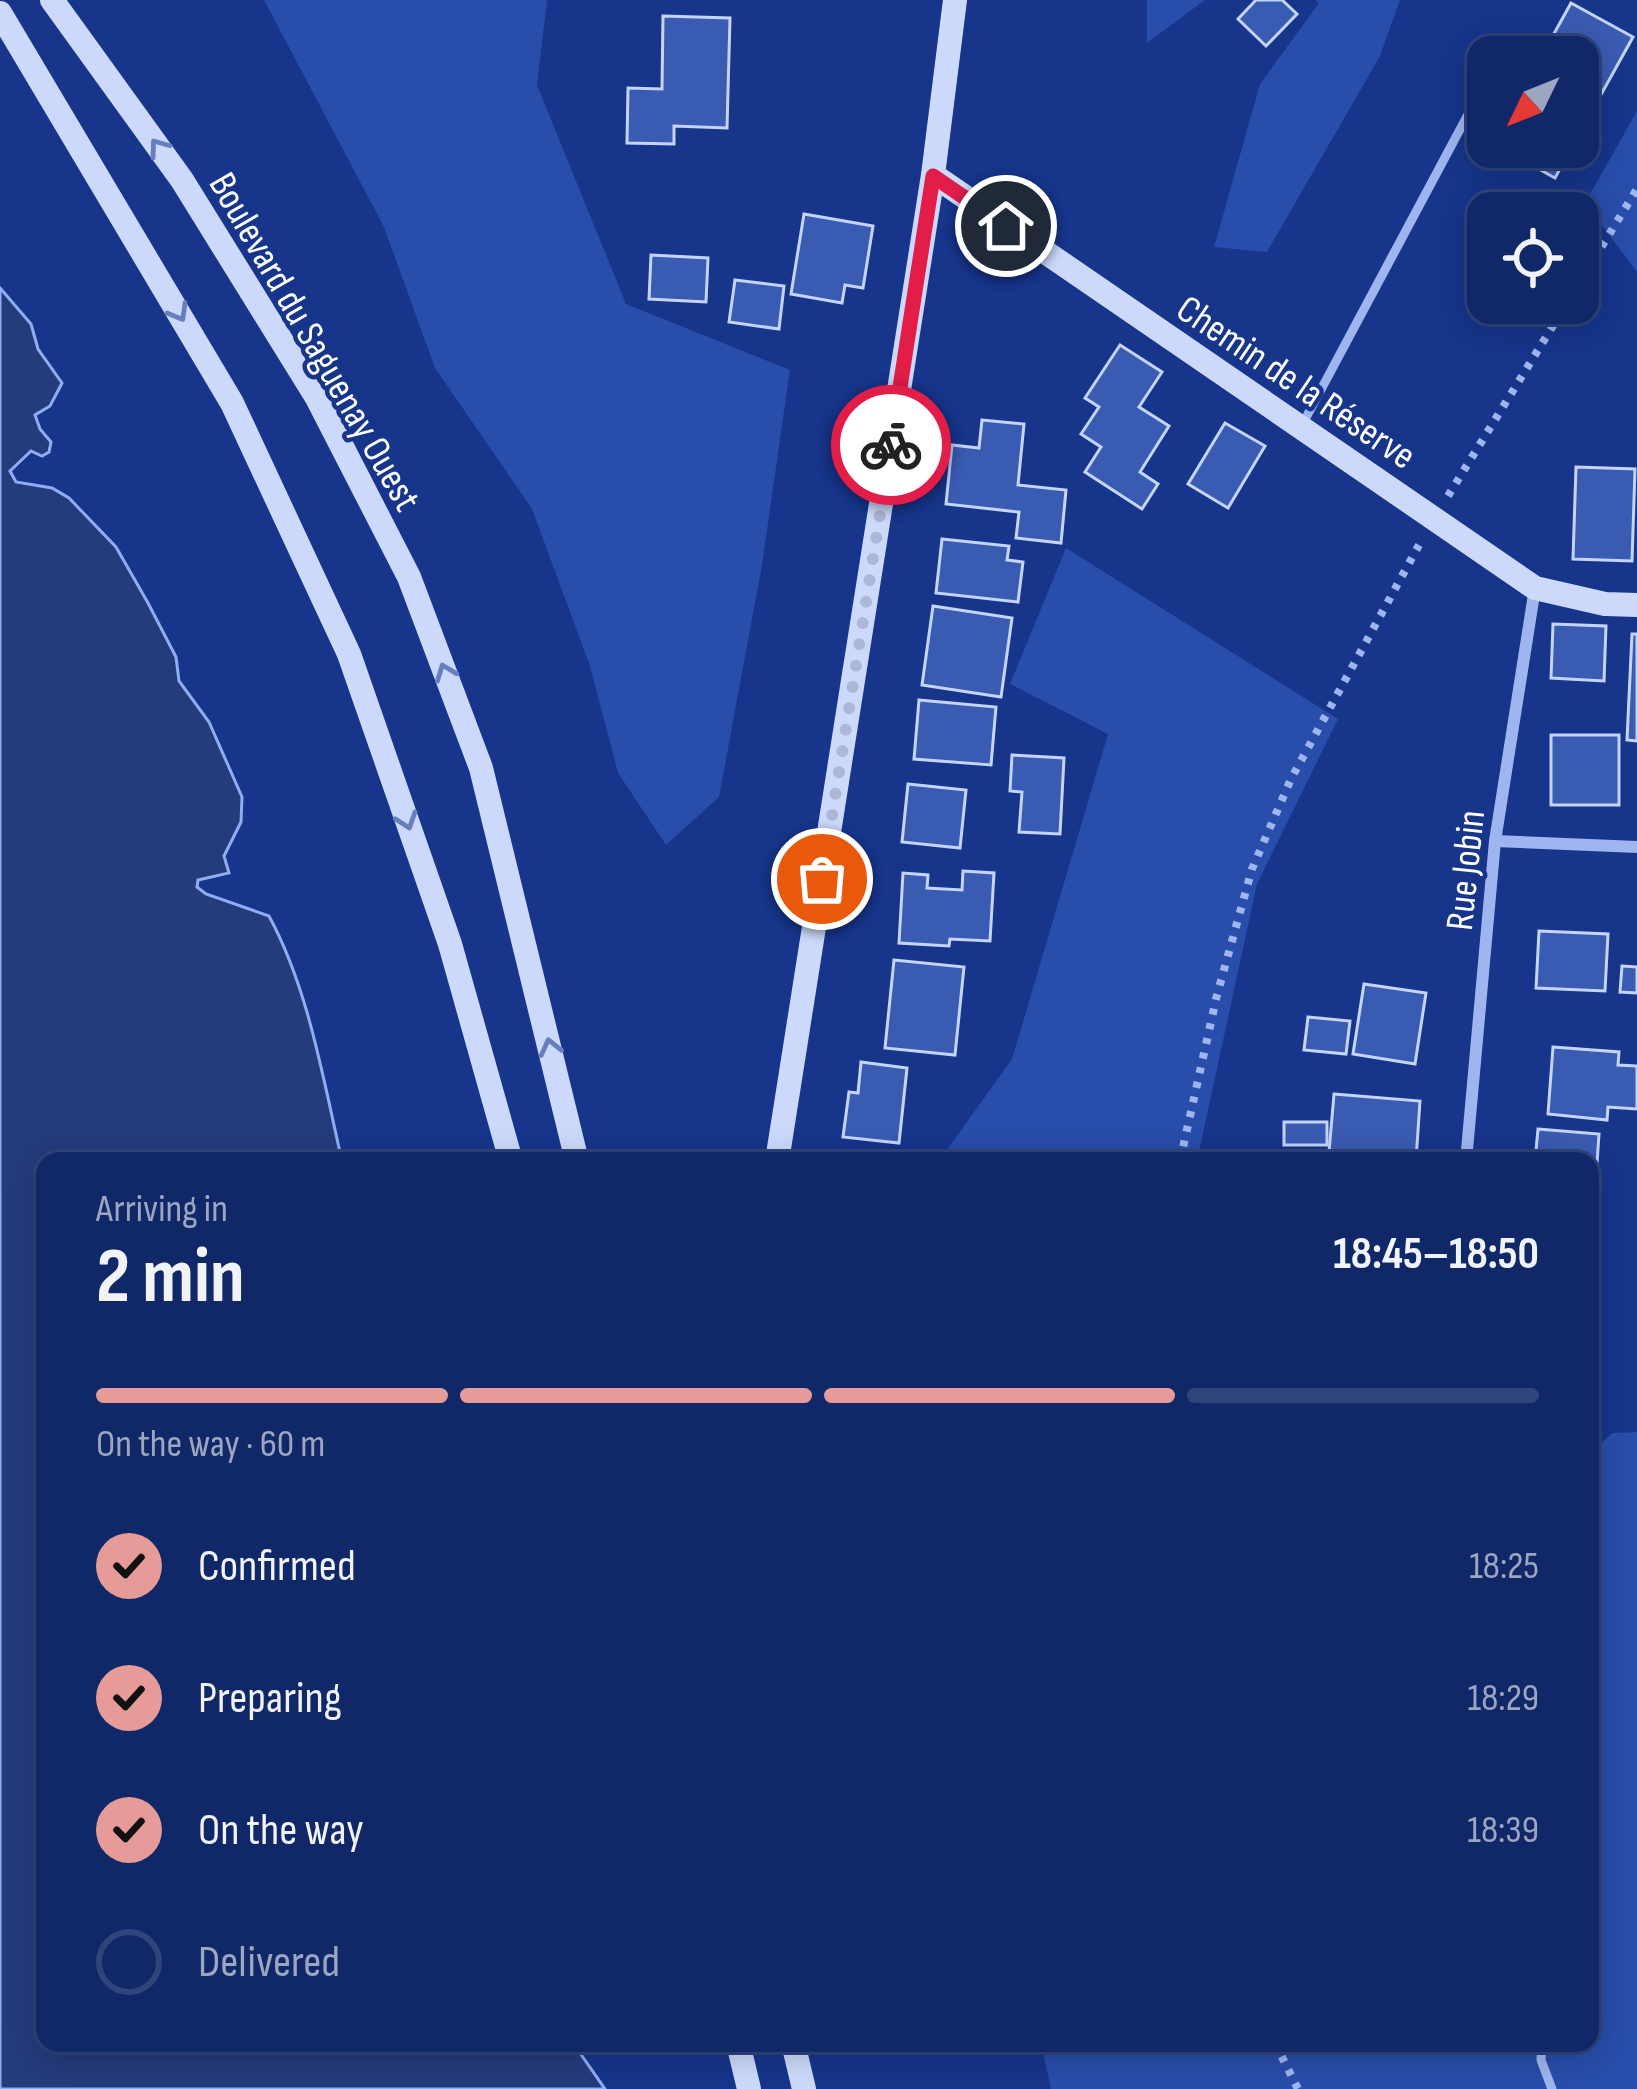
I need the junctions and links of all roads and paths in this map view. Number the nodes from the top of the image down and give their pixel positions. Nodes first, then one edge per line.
1 (52, 0) edge
2 (956, 0) edge
3 (0, 13) edge
4 (1467, 116) edge
5 (933, 176) junction
6 (1637, 189) edge
7 (1599, 251) edge
8 (1554, 324) edge
9 (1301, 427) junction
10 (1434, 518) junction
11 (1535, 588) junction
12 (1637, 605) edge
13 (1496, 841) junction
14 (1637, 847) edge
15 (508, 1152) edge
16 (575, 1152) edge
17 (779, 1152) edge
18 (1182, 1152) edge
19 (1467, 1152) edge
20 (740, 2052) edge
21 (795, 2052) edge
22 (1280, 2052) edge
23 (1541, 2052) edge
24 (748, 2089) edge
25 (804, 2089) edge
26 (1298, 2089) edge
27 (1552, 2089) edge

16 -> 1 main road, Boulevard du Saguenay Ouest
2 - 5 main road
3 -> 15 main road
4 - 9 lane
5 - 9 main road, Chemin de la Réserve
5 - 17 main road
6 - 7 path
8 - 10 path
9 - 10 main road, Chemin de la Réserve
10 - 11 main road, Chemin de la Réserve
10 - 18 path
11 - 12 main road, Chemin de la Réserve
11 - 13 street, Rue Jobin
13 - 14 street
13 - 19 street, Rue Jobin
20 - 24 main road
21 - 25 main road
22 - 26 path
23 - 27 lane

